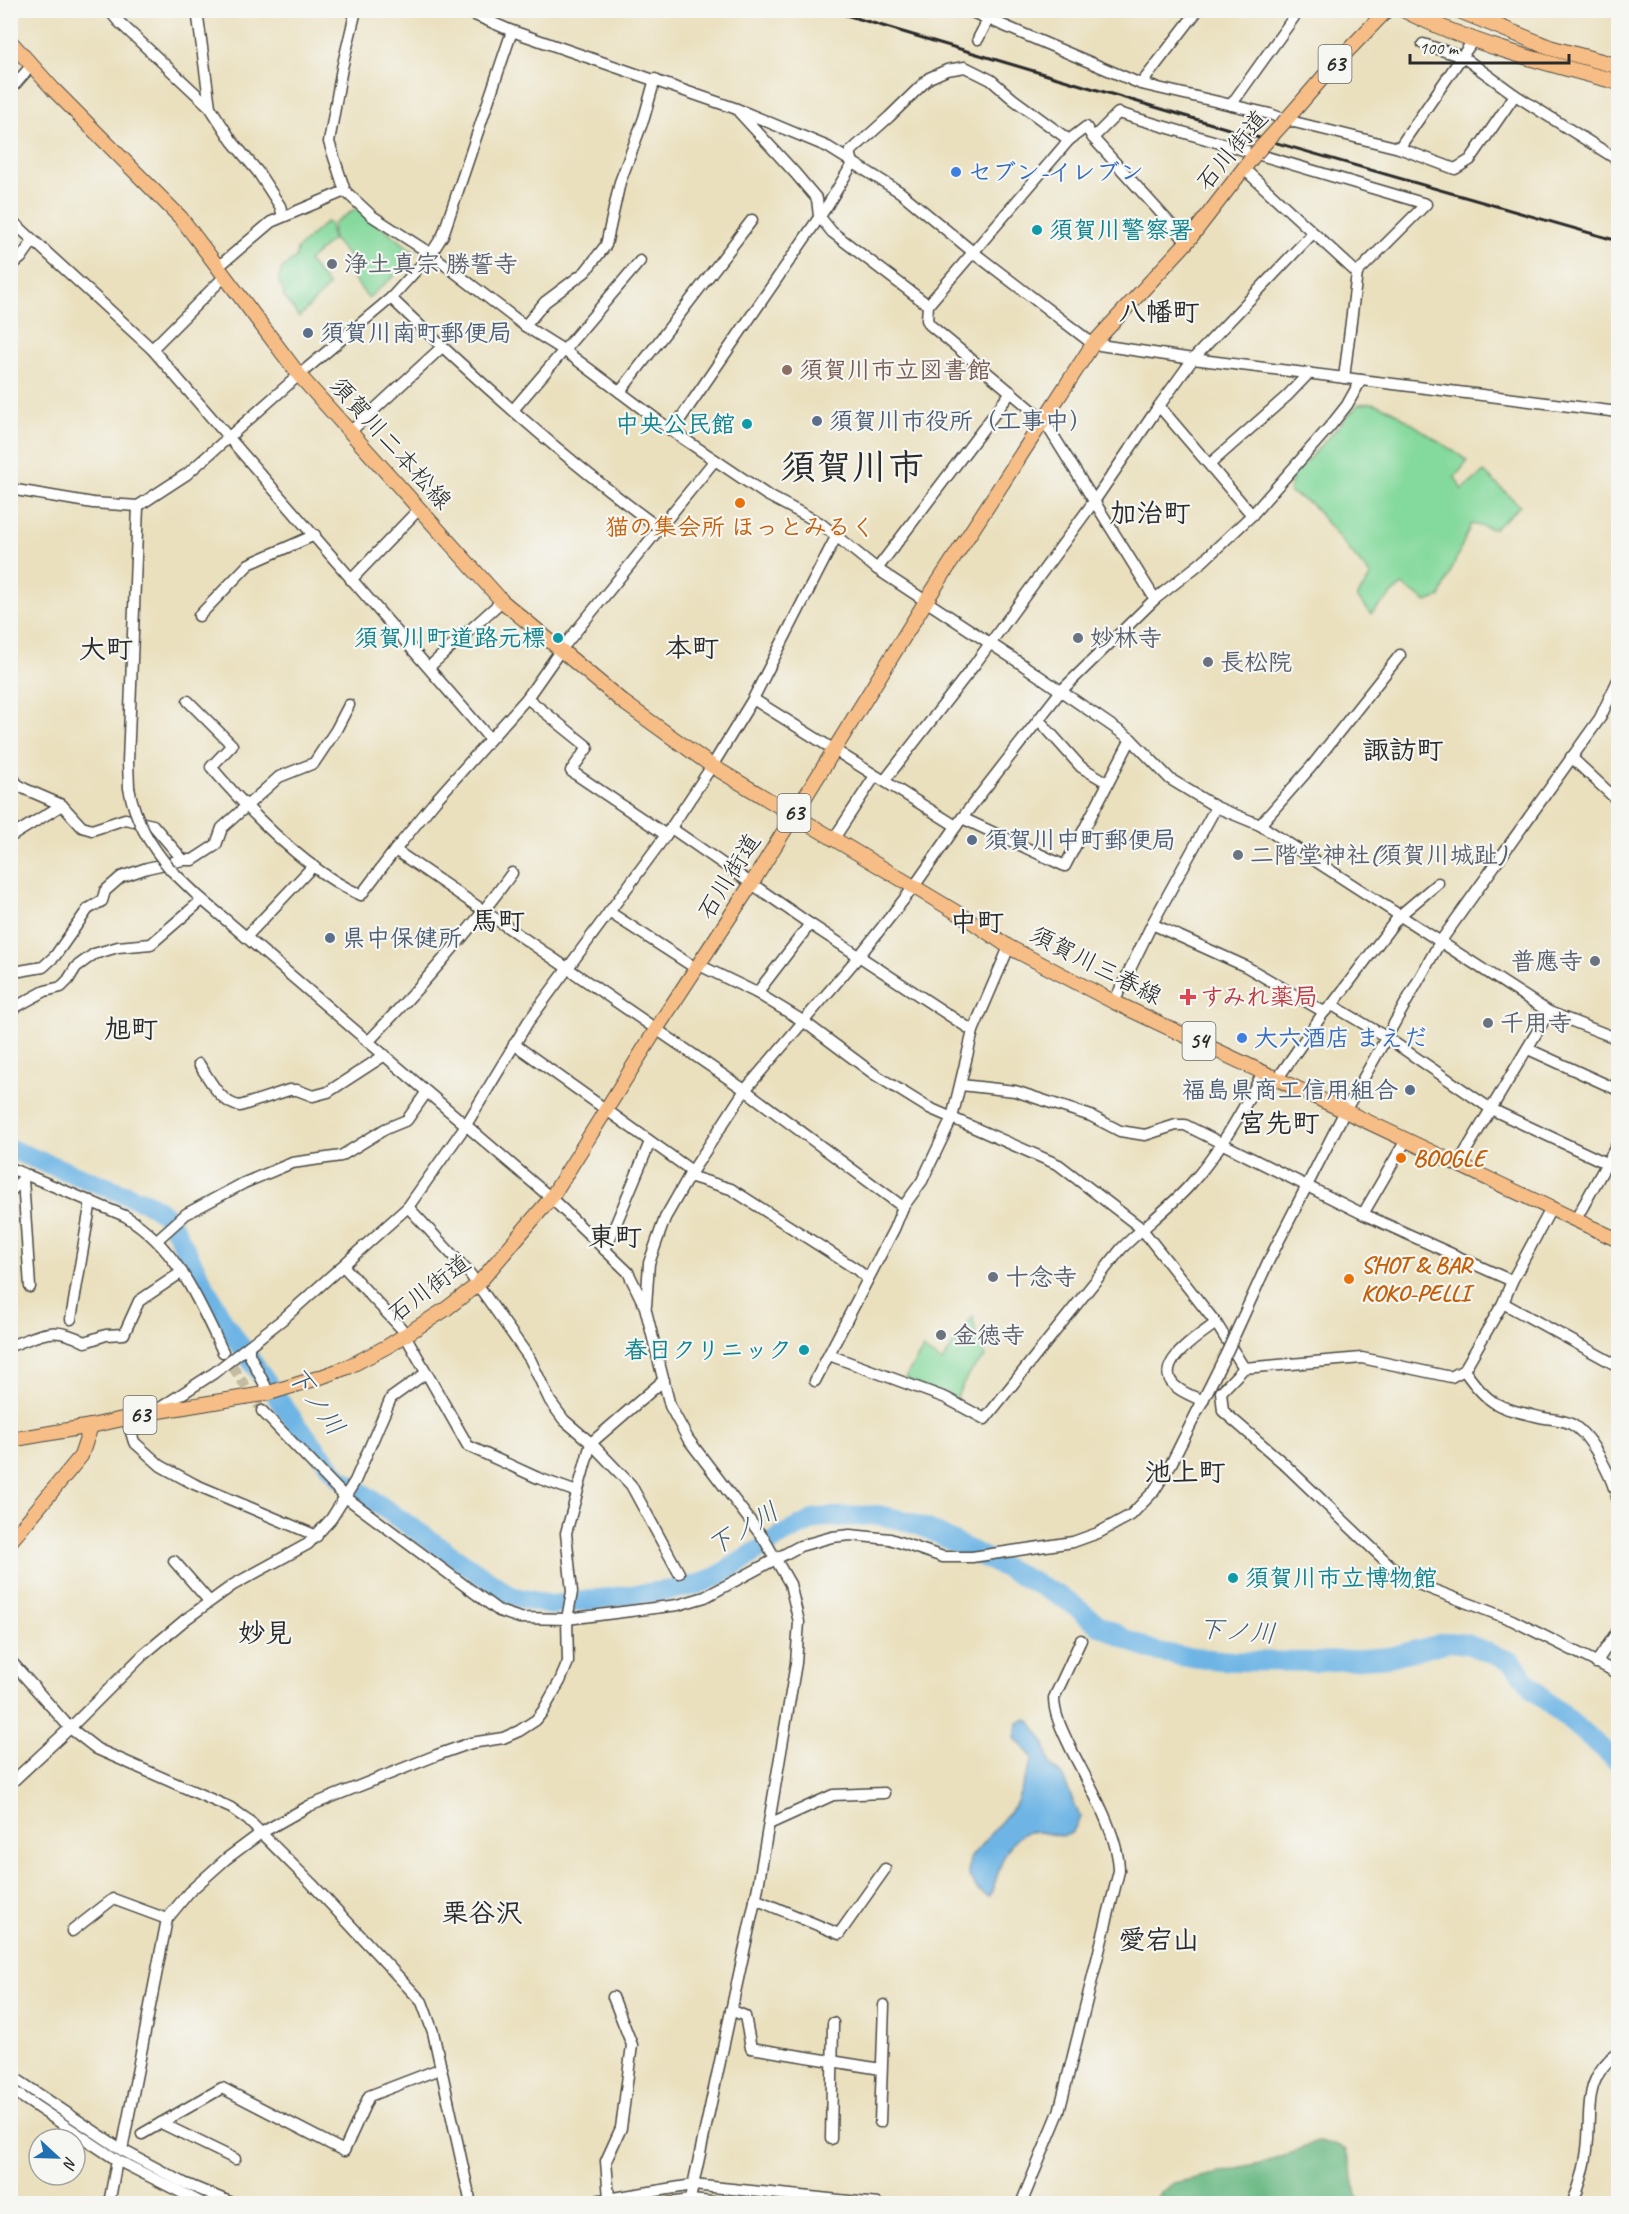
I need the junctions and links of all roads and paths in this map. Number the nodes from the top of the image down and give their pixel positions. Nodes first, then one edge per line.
1 (109, 10) edge
2 (197, 10) edge
3 (356, 10) edge
4 (464, 10) edge
5 (967, 10) edge
6 (993, 10) edge
7 (1198, 10) edge
8 (1299, 10) edge
9 (1387, 10) edge
10 (1404, 10) edge
11 (1458, 10) edge
12 (986, 20) junction
13 (512, 31) junction
14 (978, 39) dead end
15 (1474, 39) junction
16 (10, 41) edge
17 (1423, 44) dead end
18 (1463, 57) junction
19 (32, 65) junction
20 (1618, 66) edge
21 (655, 80) junction
22 (1618, 82) edge
23 (1141, 84) junction
24 (10, 90) edge
25 (1515, 95) junction
26 (1231, 105) junction
27 (210, 107) junction
28 (737, 109) junction
29 (1286, 120) junction
30 (1093, 138) junction
31 (1069, 140) junction
32 (1399, 148) junction
33 (1255, 153) junction
34 (1618, 160) edge
35 (853, 163) junction
36 (1243, 168) junction
37 (345, 191) junction
38 (283, 216) junction
39 (819, 216) junction
40 (10, 219) edge
41 (752, 220) dead end
42 (1313, 234) junction
43 (33, 241) junction
44 (1187, 242) junction
45 (973, 252) junction
46 (431, 254) junction
47 (640, 261) dead end
48 (10, 267) edge
49 (221, 272) junction
50 (1357, 273) junction
51 (391, 298) junction
52 (928, 305) junction
53 (525, 326) junction
54 (1093, 344) junction
55 (442, 347) junction
56 (152, 349) junction
57 (565, 351) junction
58 (1193, 359) junction
59 (1309, 373) junction
60 (299, 375) junction
61 (1344, 378) junction
62 (1361, 380) junction
63 (620, 392) junction
64 (1011, 392) junction
65 (1159, 406) junction
66 (513, 410) junction
67 (1618, 412) edge
68 (1043, 419) junction
69 (351, 431) junction
70 (672, 431) junction
71 (229, 436) junction
72 (715, 460) junction
73 (1210, 464) junction
74 (10, 489) edge
75 (1095, 500) junction
76 (138, 506) junction
77 (419, 509) junction
78 (1252, 516) junction
79 (659, 528) junction
80 (315, 535) junction
81 (837, 535) junction
82 (877, 569) junction
83 (351, 580) junction
84 (1155, 599) junction
85 (502, 601) junction
86 (926, 601) junction
87 (199, 616) dead end
88 (989, 644) junction
89 (560, 651) junction
90 (1400, 655) dead end
91 (429, 667) junction
92 (1618, 680) edge
93 (1060, 692) junction
94 (527, 698) junction
95 (753, 699) junction
96 (188, 701) dead end
97 (350, 705) dead end
98 (1039, 720) junction
99 (490, 739) junction
100 (1131, 739) junction
101 (834, 750) junction
102 (1571, 757) junction
103 (712, 766) junction
104 (10, 773) edge
105 (880, 778) junction
106 (1108, 783) junction
107 (1618, 798) edge
108 (62, 805) junction
109 (246, 807) junction
110 (1216, 807) junction
111 (794, 814) junction
112 (959, 822) junction
113 (1260, 825) junction
114 (668, 832) junction
115 (10, 837) edge
116 (833, 840) junction
117 (395, 849) junction
118 (183, 860) junction
119 (313, 866) junction
120 (512, 873) dead end
121 (752, 883) junction
122 (1438, 883) dead end
123 (913, 888) junction
124 (200, 898) junction
125 (485, 910) junction
126 (609, 912) junction
127 (1399, 916) junction
128 (810, 924) junction
129 (1152, 924) junction
130 (246, 937) junction
131 (1440, 942) junction
132 (1009, 947) junction
133 (860, 955) junction
134 (568, 967) junction
135 (698, 967) junction
136 (10, 975) edge
137 (757, 993) junction
138 (1114, 1002) junction
139 (1328, 1009) junction
140 (10, 1010) edge
141 (1549, 1012) junction
142 (803, 1021) junction
143 (657, 1028) junction
144 (973, 1031) junction
145 (1386, 1037) junction
146 (1618, 1038) edge
147 (368, 1042) junction
148 (514, 1044) junction
149 (1528, 1049) junction
150 (385, 1055) junction
151 (200, 1064) dead end
152 (1264, 1071) junction
153 (1278, 1078) junction
154 (961, 1085) junction
155 (745, 1090) junction
156 (1618, 1090) edge
157 (426, 1093) junction
158 (1491, 1109) junction
159 (606, 1110) junction
160 (1345, 1111) junction
161 (952, 1118) junction
162 (466, 1125) junction
163 (1406, 1140) junction
164 (650, 1142) junction
165 (1618, 1143) edge
166 (1222, 1144) junction
167 (1606, 1163) junction
168 (1458, 1164) junction
169 (10, 1168) edge
170 (691, 1174) junction
171 (25, 1177) junction
172 (1306, 1186) junction
173 (10, 1192) edge
174 (551, 1198) junction
175 (91, 1201) junction
176 (903, 1207) junction
177 (408, 1208) junction
178 (1552, 1208) junction
179 (1363, 1214) junction
180 (1576, 1219) junction
181 (1141, 1228) junction
182 (158, 1239) junction
183 (1618, 1240) edge
184 (604, 1250) junction
185 (344, 1267) junction
186 (182, 1272) junction
187 (867, 1278) junction
188 (1512, 1281) junction
189 (477, 1285) junction
190 (30, 1287) dead end
191 (1503, 1303) junction
192 (645, 1307) junction
193 (71, 1319) dead end
194 (1216, 1323) junction
195 (406, 1335) junction
196 (10, 1346) edge
197 (249, 1346) junction
198 (223, 1352) tunnel mouth
199 (829, 1355) junction
200 (1618, 1366) edge
201 (1244, 1368) junction
202 (1464, 1370) junction
203 (426, 1373) junction
204 (664, 1380) junction
205 (815, 1381) dead end
206 (269, 1393) junction
207 (1203, 1401) junction
208 (262, 1411) tunnel mouth
209 (154, 1412) junction
210 (127, 1419) junction
211 (91, 1426) junction
212 (10, 1440) edge
213 (591, 1443) junction
214 (577, 1492) junction
215 (344, 1496) junction
216 (1618, 1506) edge
217 (317, 1536) junction
218 (10, 1542) edge
219 (776, 1559) junction
220 (174, 1561) dead end
221 (679, 1573) dead end
222 (209, 1601) junction
223 (567, 1619) junction
224 (1618, 1630) edge
225 (1081, 1640) dead end
226 (10, 1660) edge
227 (1596, 1663) junction
228 (1618, 1675) edge
229 (70, 1728) junction
230 (10, 1784) edge
231 (884, 1793) dead end
232 (769, 1824) junction
233 (261, 1833) junction
234 (885, 1869) dead end
235 (755, 1899) junction
236 (168, 1919) junction
237 (72, 1931) dead end
238 (613, 1997) dead end
239 (884, 2005) dead end
240 (731, 2010) junction
241 (833, 2023) dead end
242 (1618, 2052) edge
243 (832, 2060) junction
244 (442, 2068) junction
245 (881, 2069) junction
246 (10, 2075) edge
247 (10, 2089) edge
248 (880, 2122) dead end
249 (161, 2123) junction
250 (142, 2134) dead end
251 (831, 2139) dead end
252 (119, 2155) junction
253 (235, 2159) dead end
254 (693, 2185) junction
255 (609, 2198) junction
256 (690, 2202) edge
257 (1573, 2203) edge
258 (109, 2204) edge
259 (204, 2204) edge
260 (235, 2204) edge
261 (471, 2204) edge
262 (576, 2204) edge
263 (663, 2204) edge
264 (734, 2204) edge
265 (878, 2204) edge
266 (1021, 2204) edge

1 - 27 street
2 - 27 street
3 - 37 street
4 - 13 street
5 - 12 street
6 - 12 street
7 - 23 street
8 - 26 street
9 - 29 main road, 石川街道 / 63
10 - 15 highway
11 - 20 highway
12 - 14 street
12 - 23 street
13 - 21 street
13 - 46 street
15 - 18 street
15 - 22 highway
16 - 19 main road, 須賀川二本松線
17 - 18 street
18 - 25 street
18 - 32 street
19 - 24 street
19 - 49 main road, 須賀川二本松線
21 - 28 street
21 - 53 street
23 - 26 street
25 - 32 street
25 - 34 street
26 - 29 street
27 - 38 street
28 - 35 street
28 - 39 street
29 - 32 street
29 - 33 main road, 石川街道 / 63, bridge
30 - 31 street
30 - 33 street
30 - 44 street
31 - 35 street
31 - 45 street
33 - 36 main road, 石川街道 / 63
33 - 50 street
35 - 39 street
35 - 45 street
36 - 42 street
36 - 44 main road, 石川街道 / 63
37 - 38 street
37 - 46 street
38 - 49 street
39 - 52 street
39 - 70 street
40 - 43 street
41 - 63 street
42 - 50 street
42 - 58 street
43 - 48 street
43 - 56 street
44 - 54 main road, 石川街道 / 63
45 - 52 street
45 - 54 street
46 - 51 street
46 - 53 street
47 - 57 street
49 - 56 street
49 - 60 main road, 須賀川二本松線
50 - 61 street
51 - 55 street
51 - 60 street
52 - 64 street
53 - 57 street
54 - 58 street
54 - 68 main road, 石川街道 / 63
55 - 66 street
55 - 69 street
56 - 71 street
57 - 63 street
57 - 66 street
58 - 59 street
58 - 65 street
59 - 61 street
59 - 73 street
60 - 69 main road, 須賀川二本松線
60 - 71 street
61 - 62 street
62 - 67 street
62 - 78 street
63 - 70 street
64 - 68 street
64 - 82 street
65 - 73 street
65 - 75 street
66 - 79 street
68 - 75 street
68 - 86 main road, 石川街道 / 63
69 - 77 main road, 須賀川二本松線
70 - 72 street
71 - 76 street
71 - 80 street
72 - 79 street
72 - 81 street
73 - 78 street
74 - 76 street
75 - 84 street
75 - 88 street
76 - 124 street, bridge
77 - 83 street
77 - 85 main road, 須賀川二本松線
78 - 84 street
79 - 89 street
80 - 83 street
80 - 87 street
81 - 82 street
81 - 95 street
82 - 86 street
83 - 91 street
84 - 93 street
85 - 89 main road, 須賀川二本松線
85 - 91 street
86 - 88 street
86 - 101 main road, 石川街道 / 63
88 - 93 street
88 - 105 street
89 - 94 street
89 - 103 main road, 須賀川二本松線
90 - 113 street
91 - 99 street
92 - 102 street
93 - 98 street
93 - 100 street
94 - 99 street
94 - 114 street
95 - 101 street
95 - 103 street
96 - 109 street
97 - 109 street
98 - 106 street
98 - 112 street
99 - 117 street
100 - 106 street
100 - 110 street
101 - 105 street
101 - 111 main road, 石川街道 / 63
102 - 107 street
102 - 131 street
103 - 111 main road, 須賀川二本松線
103 - 114 street
104 - 108 street
105 - 112 street
105 - 116 street
106 - 112 street
108 - 115 street
108 - 118 street
109 - 118 street
109 - 119 street
110 - 113 street
110 - 129 street
111 - 116 main road, 須賀川三春線 / 54
111 - 121 main road, 石川街道 / 63
112 - 123 street
113 - 127 street
114 - 121 street
114 - 126 street
116 - 123 main road, 須賀川三春線 / 54
117 - 119 street
117 - 125 street
118 - 136 street
119 - 130 street
120 - 125 street
121 - 128 street
121 - 135 main road, 石川街道 / 63
122 - 127 street
123 - 132 main road, 須賀川三春線 / 54
123 - 133 street
124 - 130 street
124 - 140 street
125 - 134 street
125 - 147 street
126 - 134 street
126 - 135 street
127 - 131 street
127 - 139 street
128 - 133 street
128 - 137 street
129 - 138 street
129 - 139 street
130 - 147 street
131 - 141 street
131 - 145 street
132 - 138 main road, 須賀川三春線 / 54
132 - 144 street
133 - 142 street
133 - 144 street
134 - 143 street
134 - 148 street
135 - 137 street
135 - 143 main road, 石川街道 / 63
137 - 142 street
138 - 152 main road, 須賀川三春線 / 54
139 - 145 street
139 - 153 street
141 - 146 street
141 - 149 street
142 - 155 street
142 - 161 street
143 - 155 street
143 - 159 main road, 石川街道 / 63
144 - 154 street
145 - 158 street
145 - 160 street
147 - 150 street
148 - 159 street
148 - 162 street
149 - 156 street
149 - 158 street
150 - 151 street
150 - 157 street
152 - 153 main road, 須賀川三春線 / 54
152 - 166 street
153 - 160 main road, 須賀川三春線 / 54
154 - 161 street
154 - 166 street
155 - 170 street
155 - 176 street
157 - 162 street
157 - 182 street
158 - 167 street
158 - 168 street
159 - 164 street
159 - 174 main road, 石川街道 / 63
160 - 163 main road, 須賀川三春線 / 54
160 - 172 street
161 - 176 street
161 - 181 street
162 - 174 street
162 - 177 street
163 - 168 main road, 須賀川三春線 / 54
163 - 179 street
164 - 170 street
164 - 184 street
165 - 167 street
166 - 172 street
166 - 181 street
167 - 180 street
168 - 178 main road, 須賀川三春線 / 54
169 - 171 street
170 - 187 street
170 - 192 street
171 - 173 street
171 - 175 street
171 - 190 street
172 - 179 street
172 - 207 street, bridge
174 - 184 street
174 - 189 main road, 石川街道 / 63
175 - 182 street
175 - 193 street
176 - 187 street
177 - 185 street
177 - 189 street
178 - 180 main road, 須賀川三春線 / 54
178 - 188 street
179 - 188 street
180 - 183 main road, 須賀川三春線 / 54
181 - 194 street
181 - 199 street
182 - 186 street
184 - 192 street
185 - 195 street
185 - 197 street
186 - 196 street
186 - 198 street
187 - 199 street
188 - 191 street
189 - 195 main road, 石川街道 / 63
189 - 213 street
191 - 200 street
191 - 202 street
192 - 204 street
194 - 201 street
194 - 207 street
195 - 203 street
195 - 206 main road, 石川街道 / 63
197 - 206 street
197 - 209 street
199 - 205 street
201 - 202 street
201 - 227 street
202 - 216 street
203 - 214 street
203 - 215 street
204 - 213 street
204 - 219 street
206 - 209 main road, 石川街道 / 63
207 - 219 street
208 - 215 street
209 - 210 main road, 石川街道 / 63
210 - 211 main road, 石川街道 / 63
210 - 217 street
211 - 212 main road, 石川街道 / 63
211 - 218 main road
213 - 214 street
213 - 221 street
214 - 223 street
215 - 217 street
215 - 223 street
217 - 222 street
219 - 223 street
219 - 232 street
220 - 222 street
222 - 229 street
223 - 233 street
224 - 227 street
225 - 266 street
226 - 229 street
227 - 228 street
229 - 230 street
229 - 233 street
231 - 232 street
232 - 235 street
233 - 236 street
233 - 244 street
234 - 235 street
235 - 240 street
236 - 237 street
236 - 252 street
238 - 255 street
239 - 245 street
240 - 243 street
240 - 254 street
241 - 243 street
242 - 257 street
243 - 245 street
243 - 251 street
244 - 249 street
244 - 261 street
245 - 248 street
246 - 252 street
247 - 252 street
249 - 250 street
249 - 253 street
252 - 258 street
252 - 259 street
252 - 260 street
254 - 255 street
254 - 256 street
254 - 265 street
255 - 262 street
256 - 263 street
256 - 264 street

